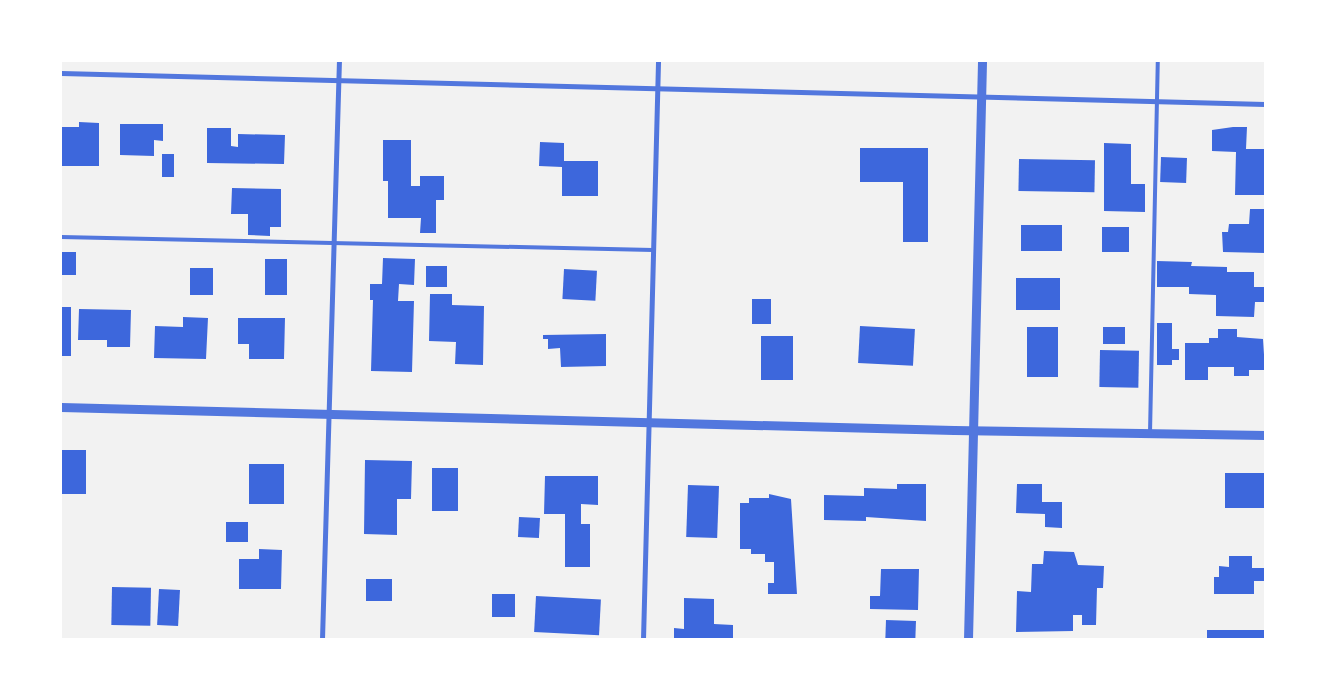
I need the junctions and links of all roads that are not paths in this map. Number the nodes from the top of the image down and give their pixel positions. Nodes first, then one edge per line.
1 (340, 61) edge
2 (658, 61) edge
3 (982, 61) edge
4 (1158, 61) edge
5 (61, 73) edge
6 (339, 80) junction
7 (657, 88) junction
8 (981, 96) junction
9 (1158, 101) junction
10 (1265, 104) edge
11 (61, 237) edge
12 (334, 242) junction
13 (653, 250) junction
14 (61, 407) edge
15 (327, 414) junction
16 (648, 422) junction
17 (972, 430) junction
18 (1150, 432) junction
19 (1265, 435) edge
20 (322, 639) edge
21 (643, 639) edge
22 (968, 639) edge

1 - 6 street
2 - 7 street
3 - 8 street
4 - 9 lane
5 - 6 street
6 - 7 street
6 - 12 street
7 - 8 street
7 - 13 street
8 - 9 street
8 - 17 street
9 - 10 street
9 - 18 lane
11 - 12 lane
12 - 13 lane
12 - 15 street
13 - 16 street
14 - 15 street
15 - 16 street
15 - 20 street
16 - 17 street
16 - 21 street
17 - 18 street
17 - 22 street
18 - 19 street

